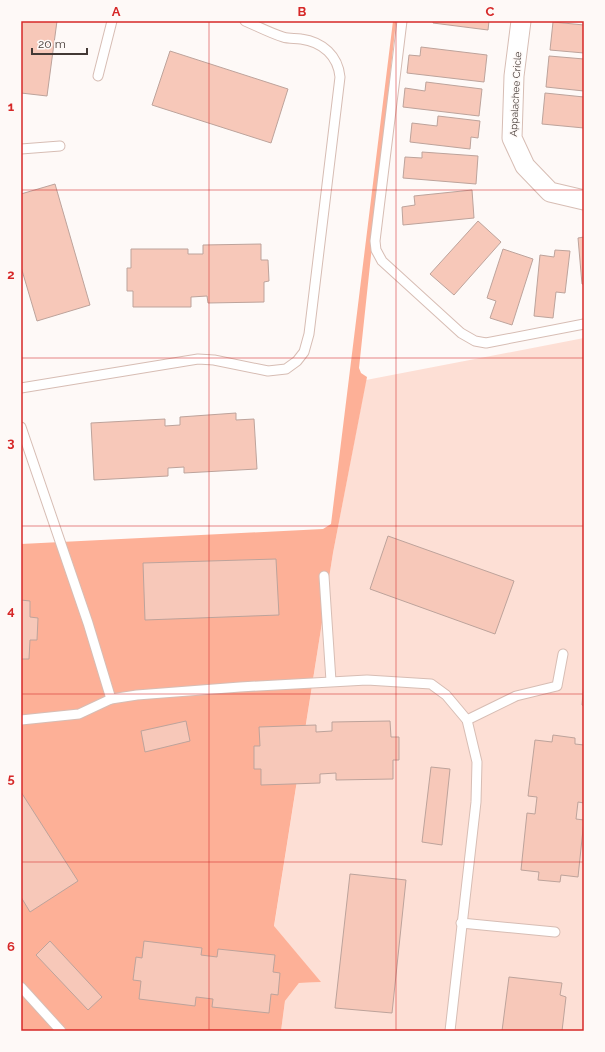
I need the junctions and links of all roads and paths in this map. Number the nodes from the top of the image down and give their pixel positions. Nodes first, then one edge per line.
1 (112, 21) edge
2 (245, 21) edge
3 (402, 21) edge
4 (521, 21) edge
5 (98, 76) dead end
6 (60, 146) dead end
7 (21, 149) edge
8 (584, 200) edge
9 (584, 324) edge
10 (21, 388) edge
11 (21, 427) edge
12 (324, 576) dead end
13 (563, 654) dead end
14 (331, 681) junction
15 (111, 699) junction
16 (21, 720) edge
17 (467, 720) junction
18 (461, 923) junction
19 (556, 932) dead end
20 (21, 988) edge
21 (61, 1031) edge
22 (450, 1031) edge

1 - 5 lane
2 - 10 lane
3 - 9 lane
4 - 8 street, Appalachee Cricle
6 - 7 lane
11 - 15 lane
12 - 14 lane
13 - 17 lane
14 - 15 lane
14 - 17 lane
15 - 16 lane
17 - 18 lane
18 - 19 lane
18 - 22 lane
20 - 21 lane

